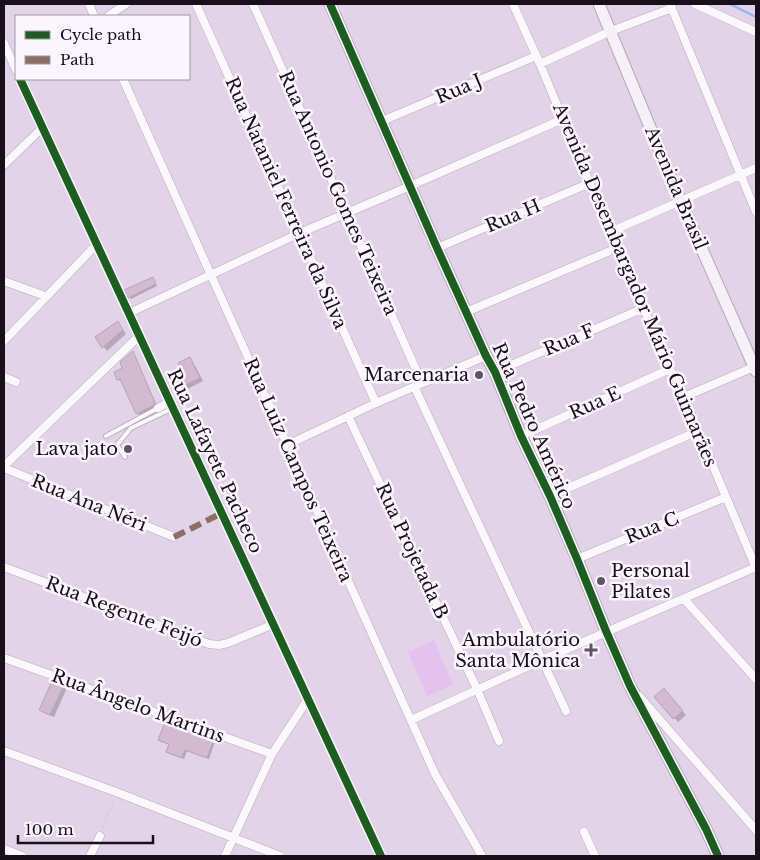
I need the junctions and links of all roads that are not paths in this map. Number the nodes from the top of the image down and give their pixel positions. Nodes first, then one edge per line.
1 (126, 4) edge
2 (196, 4) edge
3 (253, 4) edge
4 (330, 4) edge
5 (513, 4) edge
6 (599, 4) edge
7 (695, 4) edge
8 (671, 6) edge
9 (110, 15) edge
10 (611, 31) junction
11 (756, 32) edge
12 (4, 43) edge
13 (536, 56) junction
14 (540, 64) junction
15 (15, 68) edge
16 (20, 80) edge
17 (123, 80) edge
18 (563, 119) junction
19 (382, 121) junction
20 (43, 127) junction
21 (4, 165) edge
22 (756, 168) edge
23 (741, 175) junction
24 (590, 183) junction
25 (410, 186) junction
26 (681, 202) junction
27 (756, 212) edge
28 (346, 213) junction
29 (610, 232) junction
30 (300, 233) junction
31 (97, 244) junction
32 (437, 248) junction
33 (617, 248) junction
34 (211, 275) junction
35 (4, 281) edge
36 (45, 296) junction
37 (644, 308) junction
38 (466, 312) junction
39 (129, 313) junction
40 (140, 336) junction
41 (4, 341) edge
42 (486, 356) junction
43 (756, 368) edge
44 (670, 369) junction
45 (495, 372) junction
46 (4, 377) edge
47 (16, 382) dead end
48 (418, 385) junction
49 (684, 397) junction
50 (376, 403) junction
51 (172, 405) junction
52 (158, 408) joint
53 (348, 416) junction
54 (698, 431) junction
55 (106, 436) dead end
56 (521, 436) junction
57 (288, 445) junction
58 (126, 457) dead end
59 (4, 467) edge
60 (550, 496) junction
61 (726, 497) junction
62 (174, 538) dead end
63 (577, 559) junction
64 (4, 566) edge
65 (756, 567) edge
66 (684, 599) junction
67 (274, 624) junction
68 (606, 631) junction
69 (4, 658) edge
70 (542, 660) junction
71 (756, 679) edge
72 (630, 686) junction
73 (477, 689) junction
74 (308, 699) junction
75 (566, 711) dead end
76 (411, 720) junction
77 (499, 741) dead end
78 (4, 751) edge
79 (272, 754) junction
80 (756, 830) edge
81 (584, 832) dead end
82 (100, 836) road end
83 (234, 839) junction
84 (4, 849) edge
85 (22, 856) edge
86 (90, 856) edge
87 (225, 856) edge
88 (280, 856) edge
89 (382, 856) edge
90 (482, 856) edge
91 (595, 856) edge
92 (718, 856) edge

1 - 9 street
2 - 30 street, Rua Nataniel Ferreira da Silva
3 - 28 street, Rua Antonio Gomes Teixeira
4 - 19 street, Rua Pedro Américo
5 - 13 street, Avenida Desembargador Mário Guimarães
6 - 10 street, Avenida Brasil
7 - 11 street
8 - 10 street
8 - 23 street
10 - 14 street
10 - 26 street, Avenida Brasil
12 - 15 street
13 - 14 street, Avenida Desembargador Mário Guimarães
13 - 19 street, Rua J
14 - 18 street, Avenida Desembargador Mário Guimarães
16 - 20 street, Rua Lafayete Pacheco
17 - 34 street, Rua Luiz Campos Teixeira
18 - 24 street, Avenida Desembargador Mário Guimarães
18 - 25 street
19 - 25 street, Rua Pedro Américo
20 - 21 street
20 - 31 street, Rua Lafayete Pacheco
22 - 23 street
23 - 26 street
23 - 27 street
24 - 29 street, Avenida Desembargador Mário Guimarães
24 - 32 street, Rua H
25 - 28 street
25 - 32 street, Rua Pedro Américo
26 - 29 street
26 - 43 street, Avenida Brasil
28 - 30 street
28 - 48 street, Rua Antonio Gomes Teixeira
29 - 33 street, Avenida Desembargador Mário Guimarães
30 - 34 street
30 - 50 street, Rua Nataniel Ferreira da Silva
31 - 36 street
31 - 39 street, Rua Lafayete Pacheco
32 - 38 street, Rua Pedro Américo
33 - 37 street, Avenida Desembargador Mário Guimarães
33 - 38 street
34 - 39 street
34 - 57 street, Rua Luiz Campos Teixeira
35 - 36 street
36 - 41 street
37 - 44 street, Avenida Desembargador Mário Guimarães
37 - 45 street, Rua F
38 - 42 street, Rua Pedro Américo
39 - 40 street, Rua Lafayete Pacheco
40 - 51 street, Rua Lafayete Pacheco
40 - 59 street
42 - 45 street, Rua Pedro Américo
42 - 48 street
43 - 49 street
44 - 49 street, Avenida Desembargador Mário Guimarães
44 - 56 street, Rua E
45 - 56 street, Rua Pedro Américo
46 - 47 street
48 - 50 street
48 - 70 street, Rua Antonio Gomes Teixeira
49 - 54 street, Avenida Desembargador Mário Guimarães
50 - 53 street
51 - 52 street
51 - 58 lane
51 - 67 street, Rua Lafayete Pacheco
52 - 55 lane
53 - 57 street
53 - 73 street, Rua Projetada B
54 - 60 street
54 - 61 street, Avenida Desembargador Mário Guimarães
56 - 60 street, Rua Pedro Américo
57 - 76 street, Rua Luiz Campos Teixeira
59 - 62 street, Rua Ana Néri
60 - 63 street, Rua Pedro Américo
61 - 63 street, Rua C
61 - 65 street, Avenida Desembargador Mário Guimarães
63 - 68 street, Rua Pedro Américo
64 - 67 street, Rua Regente Feijó
65 - 66 street
66 - 68 street
66 - 71 street
67 - 74 street, Rua Lafayete Pacheco
68 - 70 street
68 - 72 street, Rua Pedro Américo
69 - 79 street, Rua Ângelo Martins
70 - 73 street
70 - 75 street, Rua Antonio Gomes Teixeira
72 - 80 street
72 - 92 street, Rua Pedro Américo
73 - 76 street
73 - 77 street, Rua Projetada B
74 - 79 street
74 - 89 street, Rua Lafayete Pacheco
76 - 90 street, Rua Luiz Campos Teixeira
78 - 83 street
79 - 83 street
81 - 91 street
82 - 86 street
83 - 87 street
83 - 88 street
84 - 85 street

